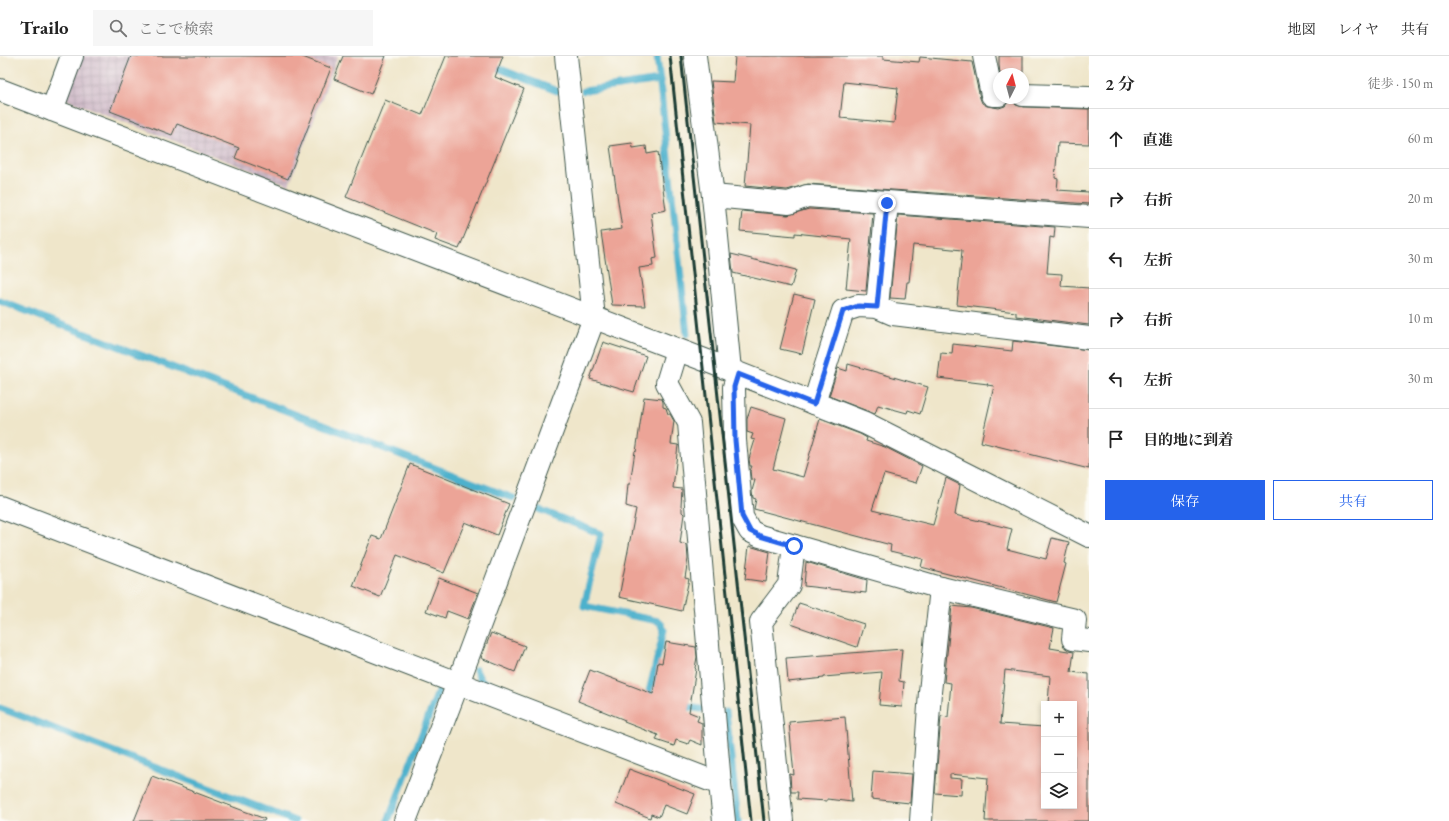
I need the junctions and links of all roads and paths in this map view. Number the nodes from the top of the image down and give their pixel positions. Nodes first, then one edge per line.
1 (72, 56) edge
2 (566, 56) edge
3 (695, 56) edge
4 (984, 56) edge
5 (0, 90) edge
6 (993, 94) edge
7 (1029, 95) edge
8 (1089, 97) edge
9 (52, 110) junction
10 (713, 196) junction
11 (887, 203) junction
12 (1089, 217) edge
13 (877, 307) junction
14 (594, 318) junction
15 (1089, 338) edge
16 (677, 350) junction
17 (734, 372) junction
18 (814, 404) junction
19 (0, 507) edge
20 (1089, 536) edge
21 (794, 546) junction
22 (941, 588) junction
23 (1089, 641) edge
24 (458, 683) junction
25 (720, 784) junction
26 (405, 821) edge
27 (724, 821) edge
28 (782, 821) edge
29 (921, 821) edge

1 - 9 street
2 - 14 street
3 - 10 street
4 - 6 street
5 - 9 street
7 - 8 street
9 - 14 street
10 - 11 street
10 - 17 street
11 - 12 street
11 - 13 street
13 - 15 street
13 - 18 street
14 - 16 street
14 - 24 street
16 - 17 street
16 - 25 street
17 - 18 street
17 - 21 street
18 - 20 street
19 - 24 street
21 - 22 street
21 - 28 street
22 - 23 street
22 - 29 street
24 - 25 street
24 - 26 street
25 - 27 street

